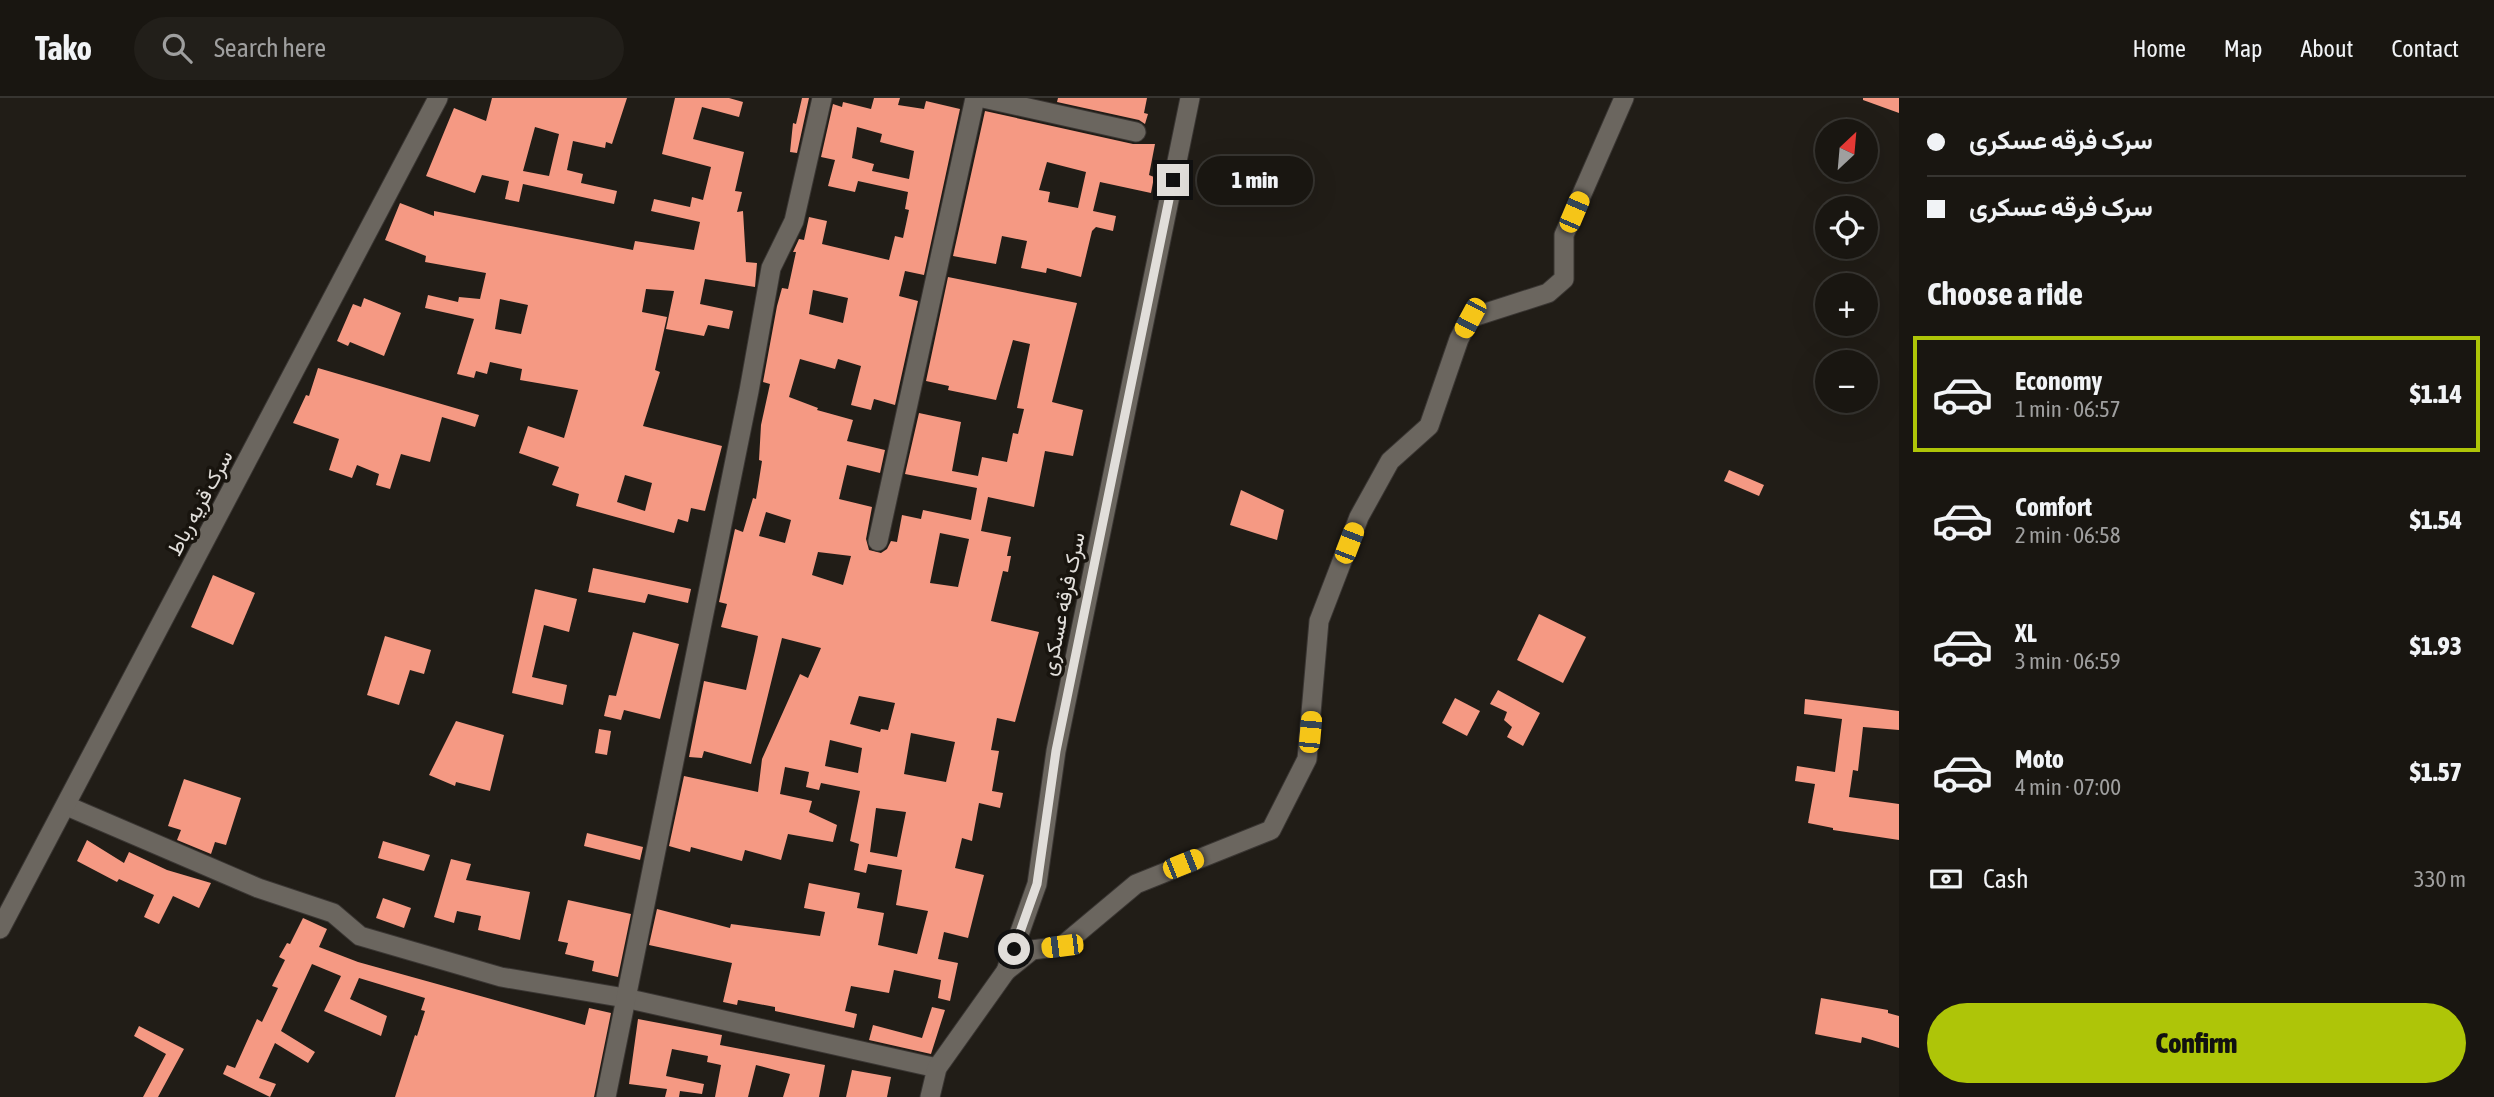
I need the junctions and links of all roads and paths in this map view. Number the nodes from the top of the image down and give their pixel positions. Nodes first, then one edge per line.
1 (438, 98) edge
2 (822, 98) edge
3 (975, 98) edge
4 (983, 98) edge
5 (1190, 98) edge
6 (1624, 98) edge
7 (1136, 132) dead end
8 (878, 541) dead end
9 (67, 806) junction
10 (0, 929) edge
11 (1006, 971) junction
12 (625, 998) junction
13 (937, 1068) junction
14 (606, 1097) edge
15 (930, 1097) edge

1 - 9 street, سرک قریه رباط
2 - 12 street
3 - 8 street
4 - 7 street
5 - 11 street, سرک فرقه عسکری
6 - 11 street
9 - 10 street, سرک قریه رباط
9 - 12 street
11 - 13 street, سرک فرقه عسکری
12 - 13 street
12 - 14 street
13 - 15 street, سرک فرقه عسکری

